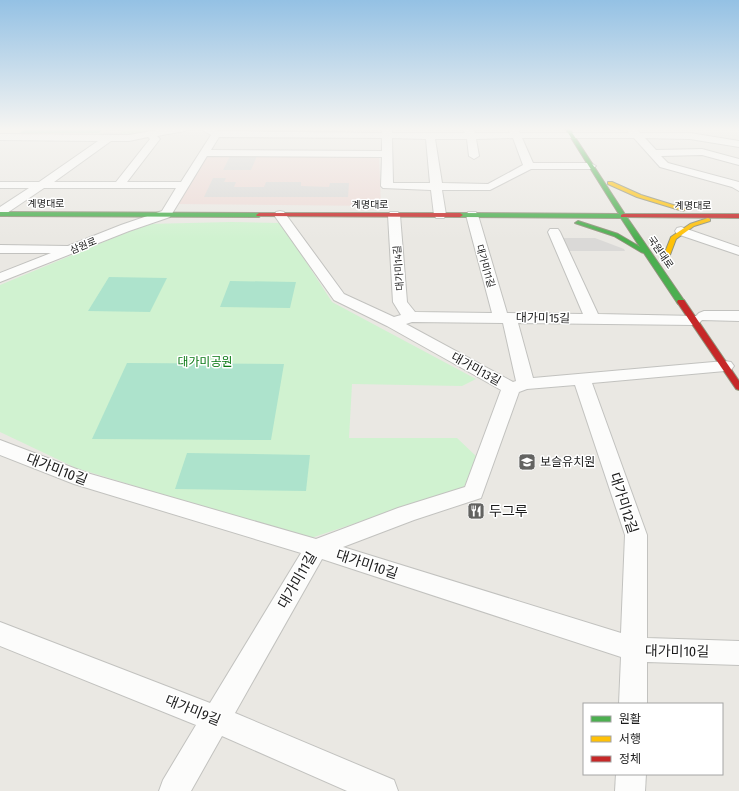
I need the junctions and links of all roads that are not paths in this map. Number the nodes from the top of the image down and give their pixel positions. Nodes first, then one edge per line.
1 (70, 165) edge
2 (136, 165) edge
3 (197, 165) edge
4 (387, 165) edge
5 (433, 165) edge
6 (594, 165) edge
7 (664, 165) edge
8 (529, 166) joint
9 (591, 166) joint
10 (130, 173) junction
11 (145, 174) dead end
12 (168, 174) dead end
13 (191, 175) junction
14 (0, 185) edge
15 (42, 185) junction
16 (119, 185) junction
17 (184, 185) junction
18 (608, 185) junction
19 (738, 186) edge
20 (436, 187) junction
21 (600, 196) dead end
22 (577, 207) dead end
23 (0, 213) edge
24 (166, 214) junction
25 (280, 215) junction
26 (440, 215) junction
27 (472, 215) junction
28 (542, 215) junction
29 (394, 216) junction
30 (623, 216) junction
31 (634, 216) junction
32 (720, 216) junction
33 (739, 216) edge
34 (642, 226) dead end
35 (681, 231) junction
36 (554, 232) dead end
37 (0, 249) edge
38 (72, 249) junction
39 (657, 249) dead end
40 (739, 251) edge
41 (651, 256) junction
42 (0, 278) edge
43 (739, 316) edge
44 (410, 317) junction
45 (505, 317) junction
46 (592, 318) junction
47 (703, 318) junction
48 (393, 323) junction
49 (725, 366) junction
50 (582, 379) junction
51 (519, 386) junction
52 (739, 387) edge
53 (0, 447) edge
54 (316, 548) junction
55 (0, 634) edge
56 (636, 650) junction
57 (739, 653) edge
58 (633, 703) edge
59 (216, 719) junction
60 (630, 775) edge
61 (174, 791) edge
62 (383, 791) edge
63 (630, 791) edge

1 - 15 street
2 - 10 street
3 - 13 street
4 - 20 street
5 - 20 street
6 - 18 street, 국원대로
7 - 19 street
8 - 9 street
8 - 20 street
9 - 18 street, 국원대로
10 - 11 street
10 - 16 street
12 - 13 street
13 - 17 street
14 - 15 street
15 - 16 street
15 - 23 street
16 - 17 street
17 - 24 street
18 - 21 street
18 - 30 street, 국원대로
18 - 31 street, 국원대로
18 - 32 street
20 - 26 street
22 - 28 street
23 - 24 street, 계명대로
24 - 25 street, 계명대로
24 - 38 street, 삼원로
25 - 29 street, 계명대로
25 - 48 street, 대가미13길
26 - 27 street, 계명대로
26 - 29 street, 계명대로
27 - 28 street, 계명대로
27 - 45 street, 대가미11길
28 - 30 street, 계명대로
28 - 41 street
29 - 44 street, 대가미14길
30 - 31 street, 계명대로
30 - 41 street, 국원대로
31 - 32 street, 계명대로
31 - 34 street, 국원대로
32 - 33 street, 계명대로
32 - 35 street
35 - 39 street, 국원대로
35 - 40 street
36 - 46 street
37 - 38 street
38 - 42 street, 삼원로
41 - 47 street, 국원대로
43 - 47 street, 대가미15길
44 - 45 street, 대가미15길
44 - 48 street, 대가미15길
45 - 46 street, 대가미15길
45 - 51 street, 대가미11길
46 - 47 street, 대가미15길
47 - 49 street, 국원대로
48 - 51 street, 대가미13길
49 - 50 street
49 - 52 street, 국원대로
50 - 51 street
50 - 56 street, 대가미12길
51 - 54 street, 대가미11길
53 - 54 street, 대가미10길
54 - 56 street, 대가미10길
54 - 59 street, 대가미11길
55 - 59 street, 대가미9길
56 - 57 street, 대가미10길
56 - 58 street, 대가미12길
59 - 61 street, 대가미11길
59 - 62 street, 대가미9길
60 - 63 street

